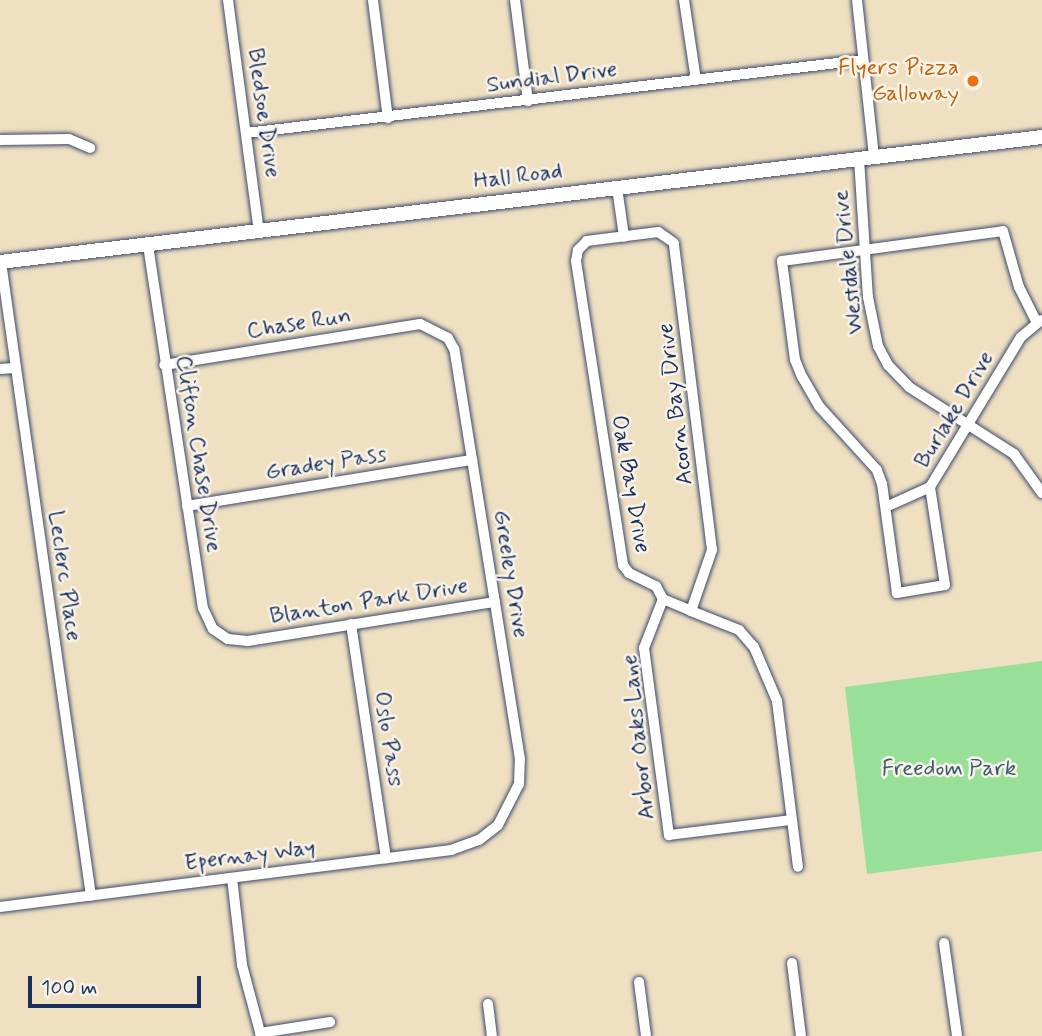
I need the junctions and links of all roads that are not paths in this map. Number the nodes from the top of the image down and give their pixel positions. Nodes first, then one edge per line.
1 (228, 0) edge
2 (373, 0) edge
3 (515, 0) edge
4 (684, 0) edge
5 (857, 0) edge
6 (863, 60) junction
7 (696, 80) junction
8 (528, 101) junction
9 (388, 118) junction
10 (246, 132) junction
11 (1042, 137) edge
12 (0, 140) edge
13 (90, 148) dead end
14 (866, 158) junction
15 (617, 188) junction
16 (259, 231) junction
17 (624, 236) junction
18 (148, 244) junction
19 (866, 250) junction
20 (1, 262) edge
21 (1039, 321) edge
22 (439, 330) joint
23 (164, 365) junction
24 (14, 368) junction
25 (0, 369) edge
26 (972, 425) junction
27 (472, 460) junction
28 (930, 487) junction
29 (1042, 493) edge
30 (187, 506) junction
31 (888, 506) junction
32 (663, 599) junction
33 (495, 602) junction
34 (691, 611) junction
35 (351, 624) junction
36 (248, 641) joint
37 (792, 820) junction
38 (498, 825) joint
39 (386, 858) junction
40 (798, 867) dead end
41 (232, 878) junction
42 (91, 896) junction
43 (0, 907) edge
44 (944, 943) dead end
45 (792, 963) dead end
46 (639, 982) dead end
47 (488, 1004) dead end
48 (330, 1021) dead end
49 (261, 1034) edge
50 (492, 1036) edge
51 (646, 1036) edge
52 (802, 1036) edge
53 (957, 1036) edge

1 - 10 street, Bledsoe Drive
2 - 9 street
3 - 8 street
4 - 7 street
5 - 6 street, Westdale Drive
6 - 7 street, Sundial Drive
6 - 14 street, Westdale Drive
7 - 8 street, Sundial Drive
8 - 9 street, Sundial Drive
9 - 10 street, Sundial Drive
10 - 16 street, Bledsoe Drive
11 - 14 street, Hall Road
12 - 13 street
14 - 15 street, Hall Road
14 - 19 street, Westdale Drive
15 - 16 street, Hall Road
15 - 17 street
16 - 18 street, Hall Road
17 - 32 street, Oak Bay Drive
17 - 34 street, Acorn Bay Drive
18 - 20 street, Hall Road
18 - 23 street, Clifton Chase Drive
19 - 21 street
19 - 26 street, Westdale Drive
19 - 31 street
20 - 24 street, Leclerc Place
21 - 26 street, Burlake Drive
22 - 23 street, Chase Run
22 - 27 street, Greeley Drive
23 - 30 street, Clifton Chase Drive
24 - 25 street
24 - 42 street, Leclerc Place
26 - 28 street, Burlake Drive
26 - 29 street, Westdale Drive
27 - 30 street, Gradey Pass
27 - 33 street, Greeley Drive
28 - 31 street, Burlake Drive
28 - 31 street
30 - 36 street, Clifton Chase Drive
32 - 34 street, Oak Bay Drive
32 - 37 street, Arbor Oaks Lane
33 - 35 street, Blanton Park Drive
33 - 38 street, Greeley Drive
34 - 37 street, Oak Bay Drive
35 - 36 street, Blanton Park Drive
35 - 39 street, Oslo Pass
37 - 40 street, Oak Bay Drive
38 - 39 street, Epernay Way
39 - 41 street, Epernay Way
41 - 42 street, Epernay Way
41 - 49 street
42 - 43 street, Epernay Way
44 - 53 street
45 - 52 street
46 - 51 street
47 - 50 street
48 - 49 street

